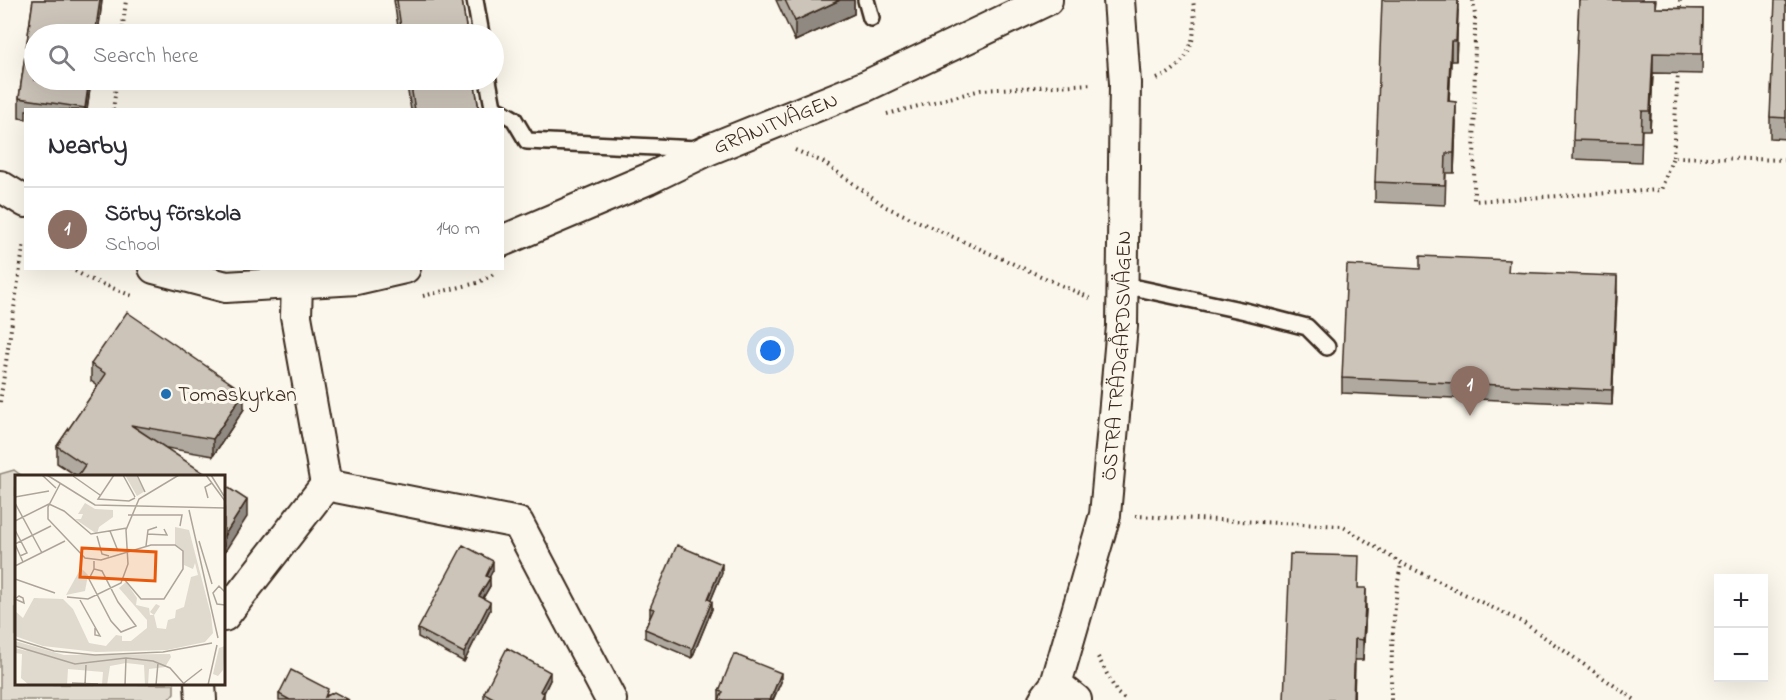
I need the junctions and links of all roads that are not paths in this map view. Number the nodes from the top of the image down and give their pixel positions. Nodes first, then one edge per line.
1 (475, 0) edge
2 (866, 0) edge
3 (1047, 0) edge
4 (1119, 0) edge
5 (872, 18) dead end
6 (479, 24) edge
7 (490, 90) edge
8 (494, 108) edge
9 (504, 113) edge
10 (710, 149) junction
11 (0, 186) edge
12 (24, 201) edge
13 (504, 240) edge
14 (162, 270) edge
15 (396, 270) edge
16 (297, 284) junction
17 (1123, 285) junction
18 (1327, 346) dead end
19 (326, 484) junction
20 (225, 615) edge
21 (200, 685) edge
22 (1058, 695) edge
23 (201, 700) edge
24 (611, 700) edge

1 - 6 lane
2 - 5 lane
3 - 10 street, GRANITVÄGEN
4 - 17 street, ÖSTRA TRÄDGÅRDSVÄGEN
7 - 8 lane
9 - 10 lane
10 - 13 street, GRANITVÄGEN
11 - 12 street
14 - 16 street
15 - 16 street
16 - 19 street
17 - 18 lane
17 - 22 street, ÖSTRA TRÄDGÅRDSVÄGEN
19 - 20 street
19 - 24 street
21 - 23 street

